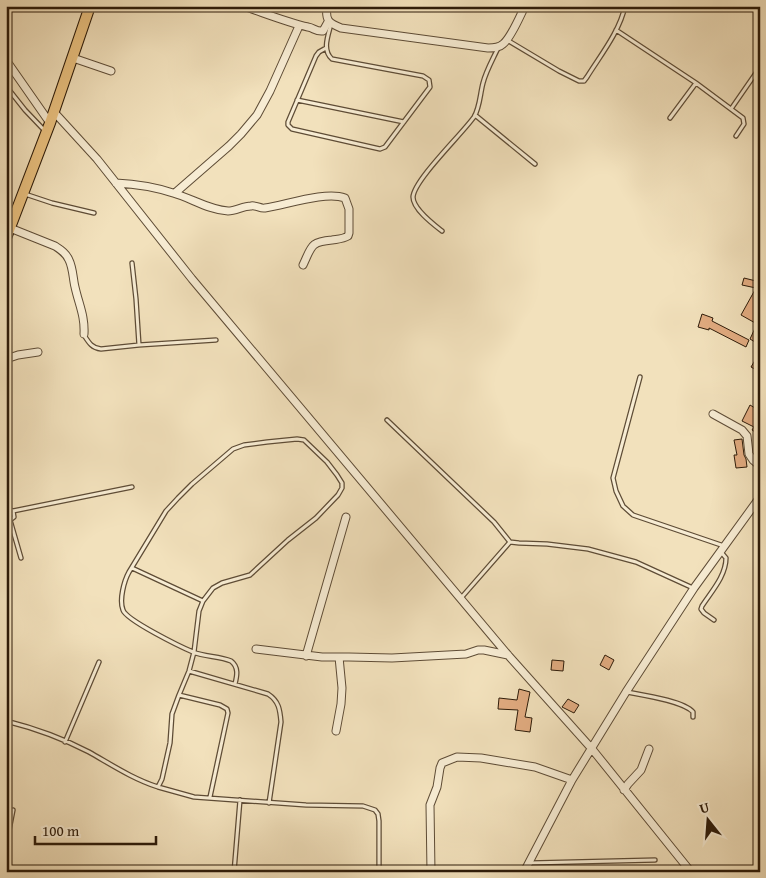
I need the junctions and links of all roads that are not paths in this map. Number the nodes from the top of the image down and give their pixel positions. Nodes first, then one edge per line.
1 (243, 6) edge
2 (327, 6) edge
3 (525, 6) edge
4 (625, 6) edge
5 (87, 7) edge
6 (330, 23) junction
7 (299, 26) junction
8 (616, 30) junction
9 (507, 40) junction
10 (498, 47) junction
11 (326, 48) junction
12 (73, 58) junction
13 (6, 60) edge
14 (758, 70) dead end
15 (111, 71) dead end
16 (696, 83) junction
17 (6, 86) edge
18 (297, 100) junction
19 (731, 109) junction
20 (54, 112) junction
21 (475, 115) junction
22 (670, 118) dead end
23 (404, 122) junction
24 (48, 128) junction
25 (736, 136) dead end
26 (535, 164) dead end
27 (116, 183) junction
28 (175, 193) junction
29 (23, 194) junction
30 (94, 213) dead end
31 (442, 231) dead end
32 (8, 233) edge
33 (132, 264) dead end
34 (303, 265) dead end
35 (84, 334) joint
36 (216, 340) dead end
37 (139, 345) junction
38 (38, 352) dead end
39 (6, 359) edge
40 (640, 377) dead end
41 (713, 414) dead end
42 (387, 420) dead end
43 (760, 466) edge
44 (132, 486) dead end
45 (760, 497) edge
46 (6, 511) edge
47 (13, 511) junction
48 (346, 517) dead end
49 (8, 520) edge
50 (510, 542) junction
51 (722, 549) junction
52 (21, 558) dead end
53 (132, 568) junction
54 (694, 588) junction
55 (461, 598) junction
56 (203, 601) junction
57 (714, 620) dead end
58 (256, 650) dead end
59 (194, 652) junction
60 (508, 655) junction
61 (306, 656) junction
62 (339, 657) junction
63 (99, 662) dead end
64 (190, 671) junction
65 (234, 684) junction
66 (626, 692) junction
67 (178, 695) junction
68 (693, 717) dead end
69 (6, 720) edge
70 (336, 731) dead end
71 (65, 742) junction
72 (592, 749) junction
73 (649, 749) dead end
74 (572, 780) junction
75 (158, 787) junction
76 (624, 790) junction
77 (210, 797) junction
78 (240, 800) junction
79 (269, 803) junction
80 (13, 810) dead end
81 (6, 846) edge
82 (654, 860) dead end
83 (529, 863) junction
84 (234, 872) edge
85 (379, 872) edge
86 (430, 872) edge
87 (524, 872) edge
88 (691, 872) edge

1 - 7 street
2 - 6 street
3 - 9 street
4 - 8 lane
5 - 12 main road
6 - 7 street
6 - 10 street
6 - 11 lane
7 - 28 street
8 - 9 lane
8 - 16 lane
9 - 10 street
10 - 21 lane
11 - 18 lane
11 - 23 lane
12 - 15 street
12 - 20 main road
13 - 24 street
14 - 19 lane
16 - 19 lane
16 - 22 lane
17 - 24 lane
18 - 23 lane
18 - 23 lane
19 - 25 lane
20 - 24 main road
20 - 27 street
21 - 26 lane
21 - 31 lane
24 - 29 main road
27 - 28 street
27 - 55 street
28 - 34 street
29 - 30 lane
29 - 32 main road
32 - 35 street
33 - 37 lane
35 - 37 lane
36 - 37 lane
38 - 39 street
40 - 51 lane
41 - 43 street
42 - 50 lane
44 - 47 lane
45 - 51 street
46 - 47 lane
47 - 49 lane
48 - 61 street
49 - 52 lane
50 - 54 lane
50 - 55 lane
51 - 54 street
51 - 57 lane
53 - 56 lane
53 - 56 lane
53 - 59 lane
54 - 66 street
55 - 60 street
56 - 59 lane
58 - 61 street
59 - 64 lane
59 - 65 lane
60 - 62 street
60 - 72 street
61 - 62 street
62 - 70 street
63 - 71 lane
64 - 65 lane
64 - 67 lane
65 - 79 lane
66 - 68 lane
66 - 72 street
67 - 75 lane
67 - 77 lane
69 - 71 lane
71 - 75 lane
72 - 74 street
72 - 76 street
73 - 76 street
74 - 83 street
74 - 86 street
75 - 77 lane
76 - 88 street
77 - 78 lane
78 - 79 lane
78 - 84 lane
79 - 85 lane
80 - 81 lane
82 - 83 lane
83 - 87 street

